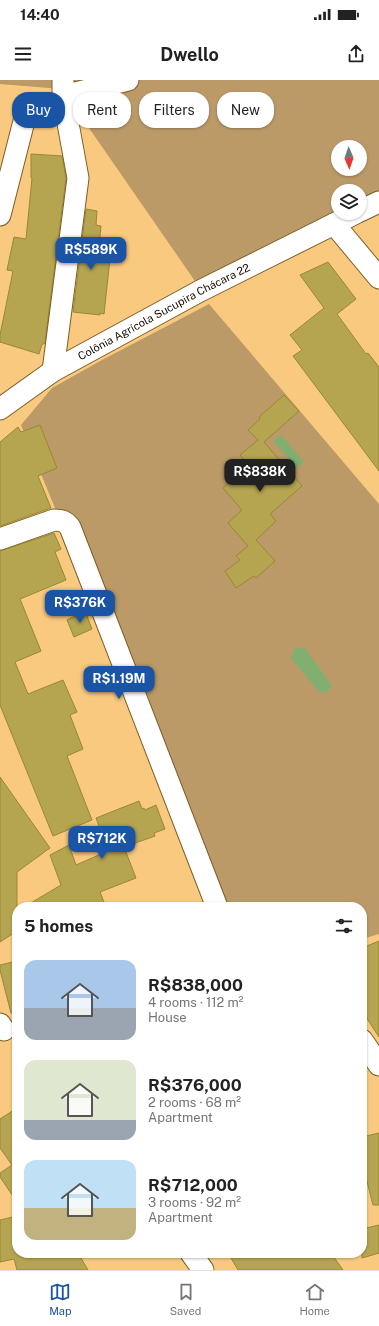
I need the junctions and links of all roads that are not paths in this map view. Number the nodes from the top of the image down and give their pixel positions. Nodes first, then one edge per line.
1 (128, 80) edge
2 (63, 88) edge
3 (22, 128) edge
4 (379, 202) edge
5 (367, 208) edge
6 (0, 215) edge
7 (342, 220) edge
8 (334, 224) junction
9 (379, 278) edge
10 (53, 371) junction
11 (0, 409) edge
12 (0, 540) edge
13 (215, 902) edge
14 (367, 1047) edge
15 (379, 1065) edge
16 (195, 1258) edge
17 (203, 1270) edge

1 - 2 street
2 - 10 street
3 - 6 street
4 - 5 street
7 - 8 street, Colônia Agrícola Sucupira Chácara 22
8 - 9 street
8 - 10 street, Colônia Agrícola Sucupira Chácara 22
10 - 11 street, Colônia Agrícola Sucupira Chácara 22
12 - 13 street
14 - 15 street
16 - 17 street

